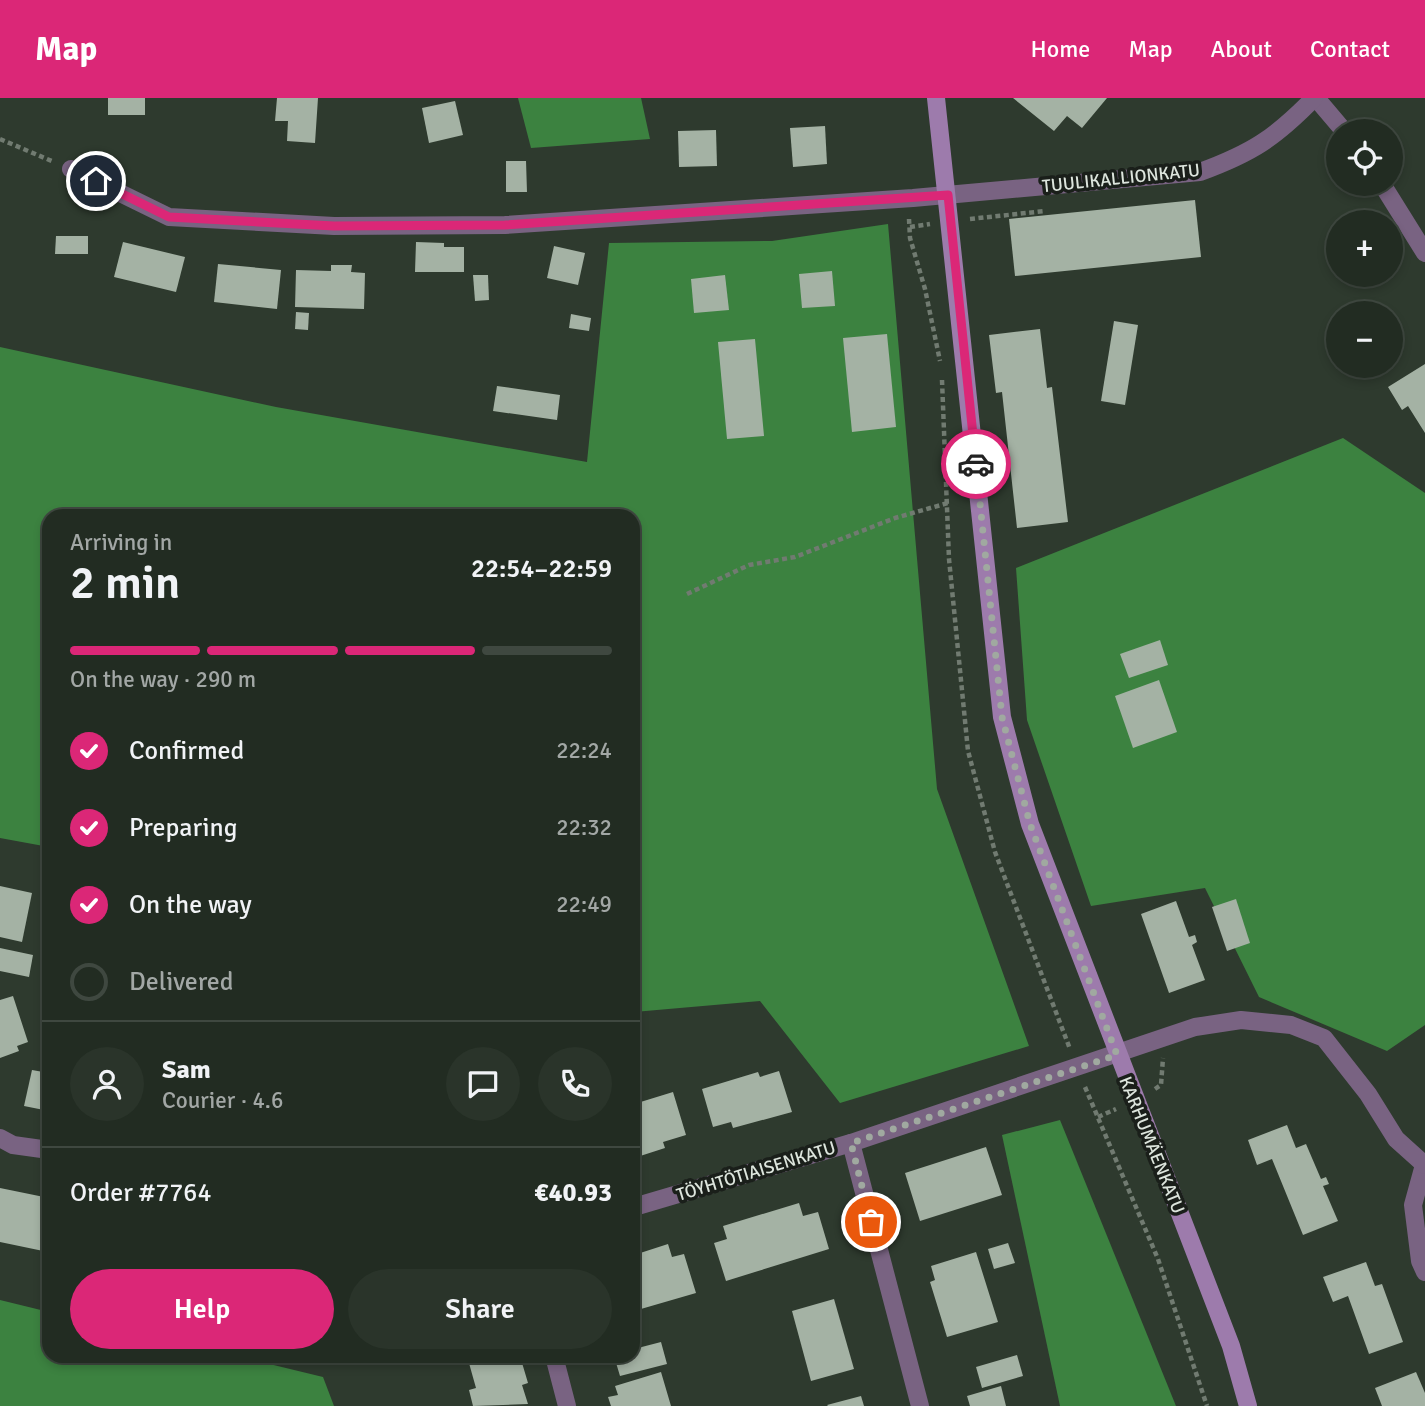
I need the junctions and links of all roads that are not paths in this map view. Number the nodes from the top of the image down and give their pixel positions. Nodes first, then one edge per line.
1 (936, 98) edge
2 (1315, 98) edge
3 (1333, 119) edge
4 (71, 169) road end
5 (948, 195) junction
6 (1389, 196) edge
7 (1425, 253) edge
8 (1117, 1055) junction
9 (0, 1138) edge
10 (851, 1143) junction
11 (42, 1149) edge
12 (1424, 1165) edge
13 (640, 1206) edge
14 (1425, 1272) edge
15 (556, 1363) edge
16 (567, 1406) edge
17 (920, 1406) edge
18 (1248, 1406) edge

1 - 5 street, KARHUMÄENKATU
2 - 3 street
2 - 5 street, TUULIKALLIONKATU
4 - 5 street, TUULIKALLIONKATU
5 - 8 street, KARHUMÄENKATU
6 - 7 street
8 - 10 street, TÖYHTÖTIAISENKATU
8 - 12 street, TÖYHTÖTIAISENKATU
8 - 18 street, KARHUMÄENKATU
9 - 11 street
10 - 13 street, TÖYHTÖTIAISENKATU
10 - 17 street
12 - 14 street
15 - 16 street

